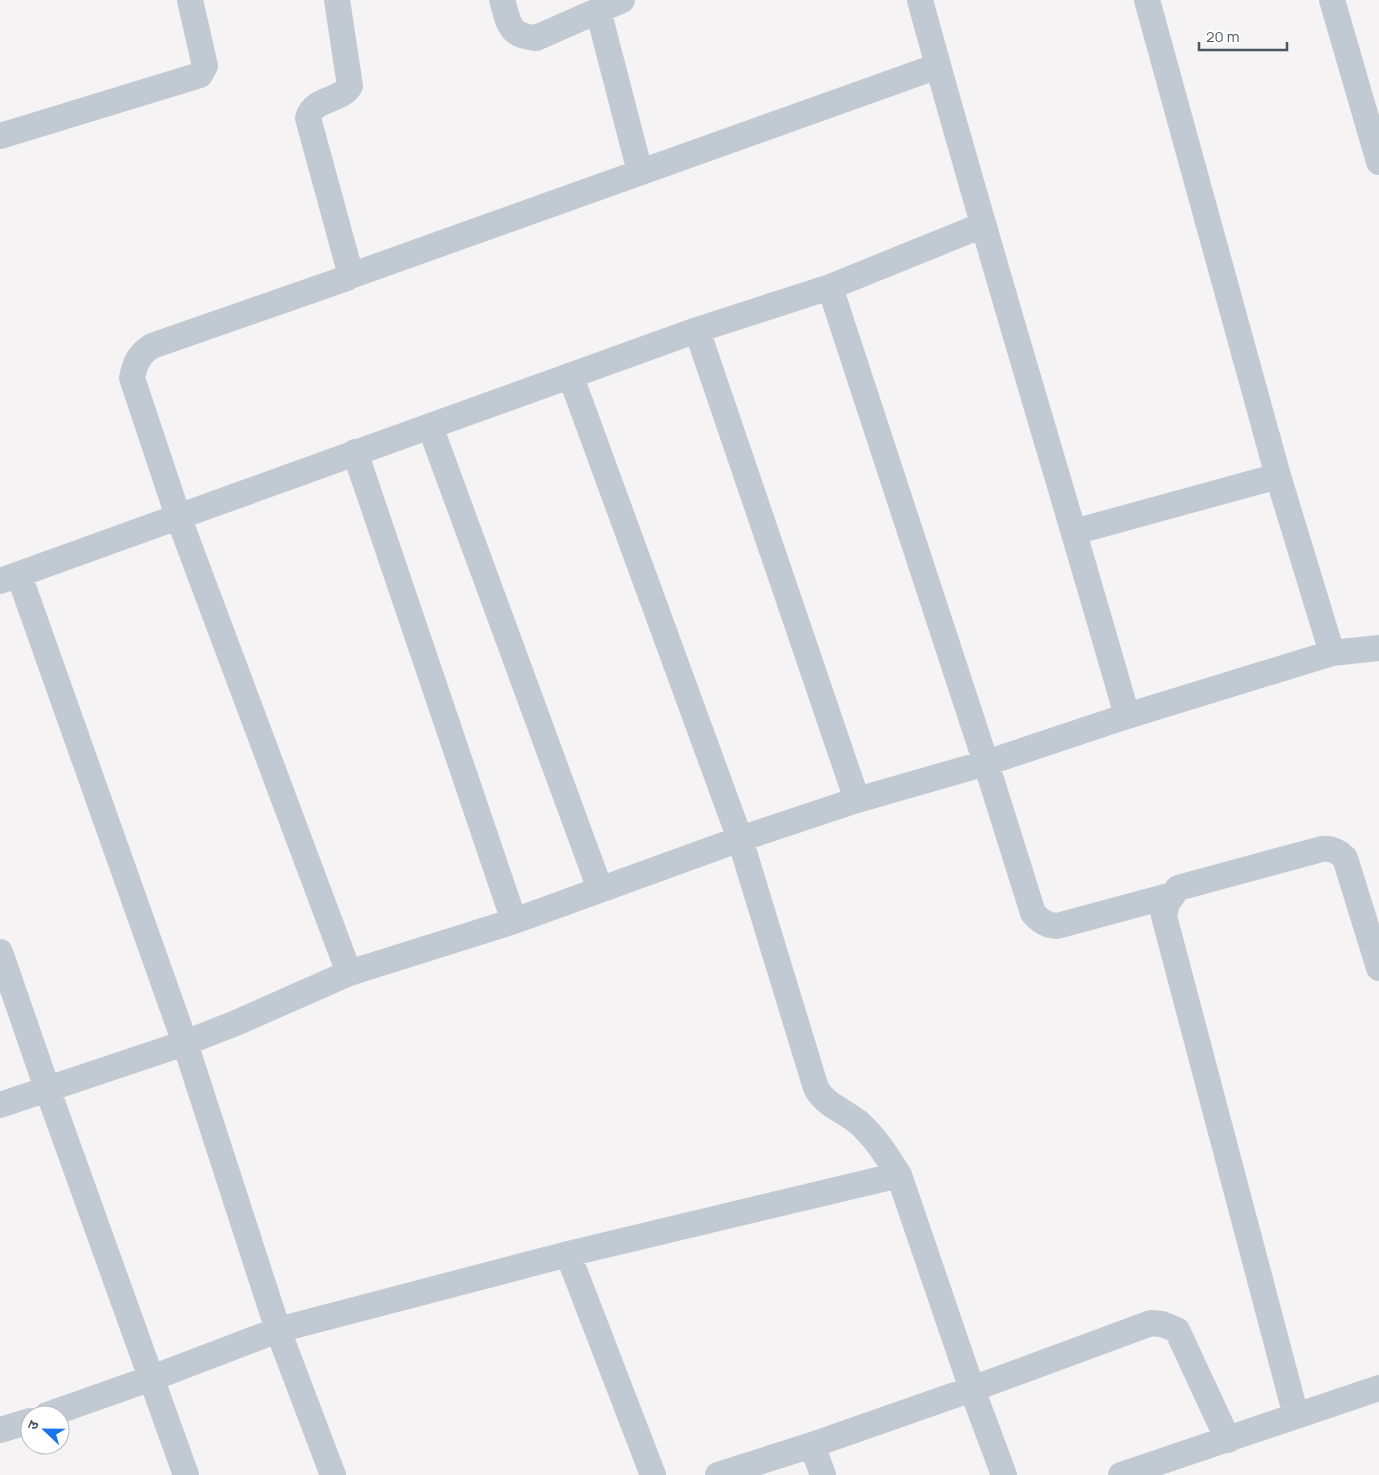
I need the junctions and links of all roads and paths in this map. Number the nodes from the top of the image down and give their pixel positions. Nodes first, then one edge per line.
1 (190, 0) edge
2 (337, 0) edge
3 (502, 0) edge
4 (622, 0) edge
5 (920, 0) edge
6 (1147, 0) edge
7 (1332, 0) edge
8 (598, 10) junction
9 (938, 66) junction
10 (0, 136) edge
11 (1379, 162) edge
12 (640, 172) junction
13 (983, 225) junction
14 (350, 276) junction
15 (830, 287) junction
16 (697, 330) junction
17 (570, 377) junction
18 (430, 426) junction
19 (355, 452) junction
20 (1278, 476) junction
21 (178, 516) junction
22 (1074, 532) junction
23 (9, 578) edge
24 (1379, 648) edge
25 (1332, 654) junction
26 (1127, 716) junction
27 (986, 763) junction
28 (857, 800) junction
29 (740, 839) junction
30 (600, 889) junction
31 (1172, 895) junction
32 (514, 921) junction
33 (0, 952) edge
34 (1379, 968) edge
35 (349, 973) junction
36 (185, 1043) junction
37 (47, 1088) junction
38 (0, 1105) edge
39 (899, 1175) junction
40 (568, 1254) junction
41 (278, 1330) junction
42 (152, 1378) junction
43 (1379, 1388) edge
44 (972, 1390) junction
45 (70, 1407) edge
46 (1296, 1416) junction
47 (20, 1424) edge
48 (0, 1430) edge
49 (1228, 1440) junction
50 (812, 1445) junction
51 (186, 1475) edge
52 (333, 1475) edge
53 (653, 1475) edge
54 (718, 1475) edge
55 (823, 1475) edge
56 (1004, 1475) edge
57 (1122, 1475) edge

1 - 10 street
2 - 14 street
3 - 8 street
4 - 8 street
5 - 9 street
6 - 20 street
7 - 11 street
8 - 12 street
9 - 12 street
9 - 13 street
12 - 14 street
13 - 15 street
13 - 22 street
14 - 21 street
15 - 16 street
15 - 27 street
16 - 17 street
16 - 28 street
17 - 18 street
17 - 29 street
18 - 19 street
18 - 30 street
19 - 21 street
19 - 32 street
20 - 22 street
20 - 25 street
21 - 23 street
21 - 35 street
22 - 26 street
23 - 36 street
24 - 25 street
25 - 26 street
26 - 27 street
27 - 28 street
27 - 31 street
28 - 29 street
29 - 30 street
29 - 39 street
30 - 32 street
31 - 34 street
31 - 46 street
32 - 35 street
33 - 37 street
35 - 36 street
36 - 37 street
36 - 41 street
37 - 38 street
37 - 42 street
39 - 40 street
39 - 44 street
40 - 41 street
40 - 53 street
41 - 42 street
41 - 52 street
42 - 45 street
42 - 51 street
43 - 46 street
44 - 49 street
44 - 50 street
44 - 56 street
46 - 49 street
47 - 48 street
49 - 57 street
50 - 54 street
50 - 55 street

